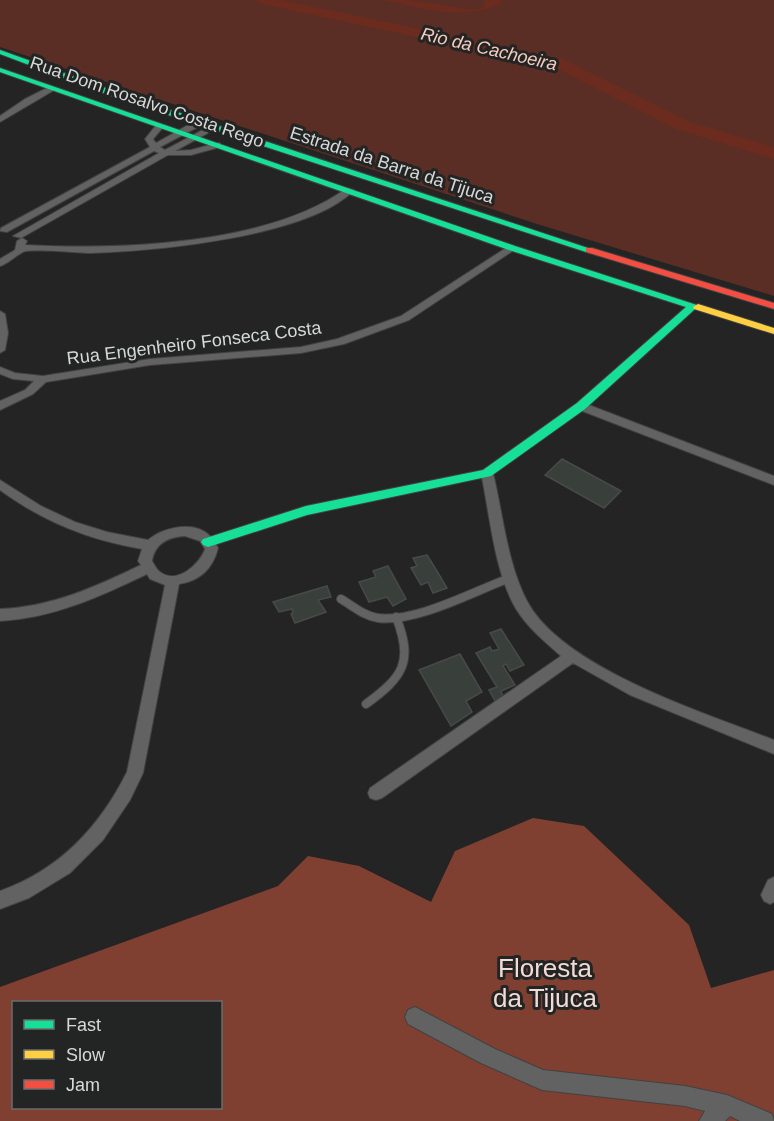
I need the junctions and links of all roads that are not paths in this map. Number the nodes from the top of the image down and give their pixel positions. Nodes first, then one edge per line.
1 (0, 52) edge
2 (0, 70) edge
3 (52, 89) junction
4 (0, 120) edge
5 (209, 124) junction
6 (160, 126) junction
7 (180, 133) junction
8 (195, 138) junction
9 (218, 145) junction
10 (154, 147) junction
11 (167, 152) junction
12 (350, 190) junction
13 (2, 230) edge
14 (18, 236) junction
15 (21, 248) junction
16 (512, 248) junction
17 (0, 263) edge
18 (745, 297) junction
19 (774, 306) edge
20 (692, 307) junction
21 (0, 314) edge
22 (726, 316) junction
23 (774, 331) edge
24 (0, 350) edge
25 (0, 370) edge
26 (43, 378) junction
27 (581, 405) junction
28 (0, 406) edge
29 (487, 473) junction
30 (774, 481) edge
31 (0, 484) edge
32 (208, 542) junction
33 (150, 545) junction
34 (147, 568) junction
35 (512, 577) junction
36 (173, 580) junction
37 (341, 599) dead end
38 (0, 615) edge
39 (396, 617) junction
40 (572, 656) junction
41 (366, 704) dead end
42 (774, 747) edge
43 (376, 793) dead end
44 (0, 900) edge
45 (415, 1017) dead end
46 (727, 1105) junction
47 (709, 1121) edge
48 (765, 1121) edge

1 - 5 main road, Estrada da Barra da Tijuca
2 - 3 main road, Rua Dom Rosalvo Costa Rego
3 - 4 street
3 - 6 main road, Rua Dom Rosalvo Costa Rego
5 - 7 street
5 - 8 street
5 - 18 main road, Estrada da Barra da Tijuca
6 - 7 main road, Rua Dom Rosalvo Costa Rego
6 - 10 street
7 - 8 main road, Rua Dom Rosalvo Costa Rego
7 - 10 street
8 - 9 main road, Rua Dom Rosalvo Costa Rego
8 - 11 street
9 - 11 street
9 - 12 main road, Rua Dom Rosalvo Costa Rego
10 - 11 street
10 - 13 street
11 - 14 street
12 - 15 street
12 - 16 main road, Rua Dom Rosalvo Costa Rego
13 - 14 street
14 - 15 street
15 - 17 street
16 - 20 main road, Rua Dom Rosalvo Costa Rego
16 - 26 street, Rua Engenheiro Fonseca Costa
18 - 19 main road, Estrada da Barra da Tijuca
18 - 22 main road
20 - 22 main road
20 - 27 main road
21 - 24 street
22 - 23 main road
25 - 26 street, Rua Engenheiro Fonseca Costa
26 - 28 street
27 - 29 main road
27 - 30 street
29 - 32 main road
29 - 35 street
31 - 33 street
32 - 33 street
32 - 36 street
33 - 34 street
34 - 36 street
34 - 38 street
35 - 39 lane
35 - 40 street
36 - 44 street
37 - 39 lane
39 - 41 lane
40 - 42 street
40 - 43 street
45 - 46 street
46 - 47 street
46 - 48 street

